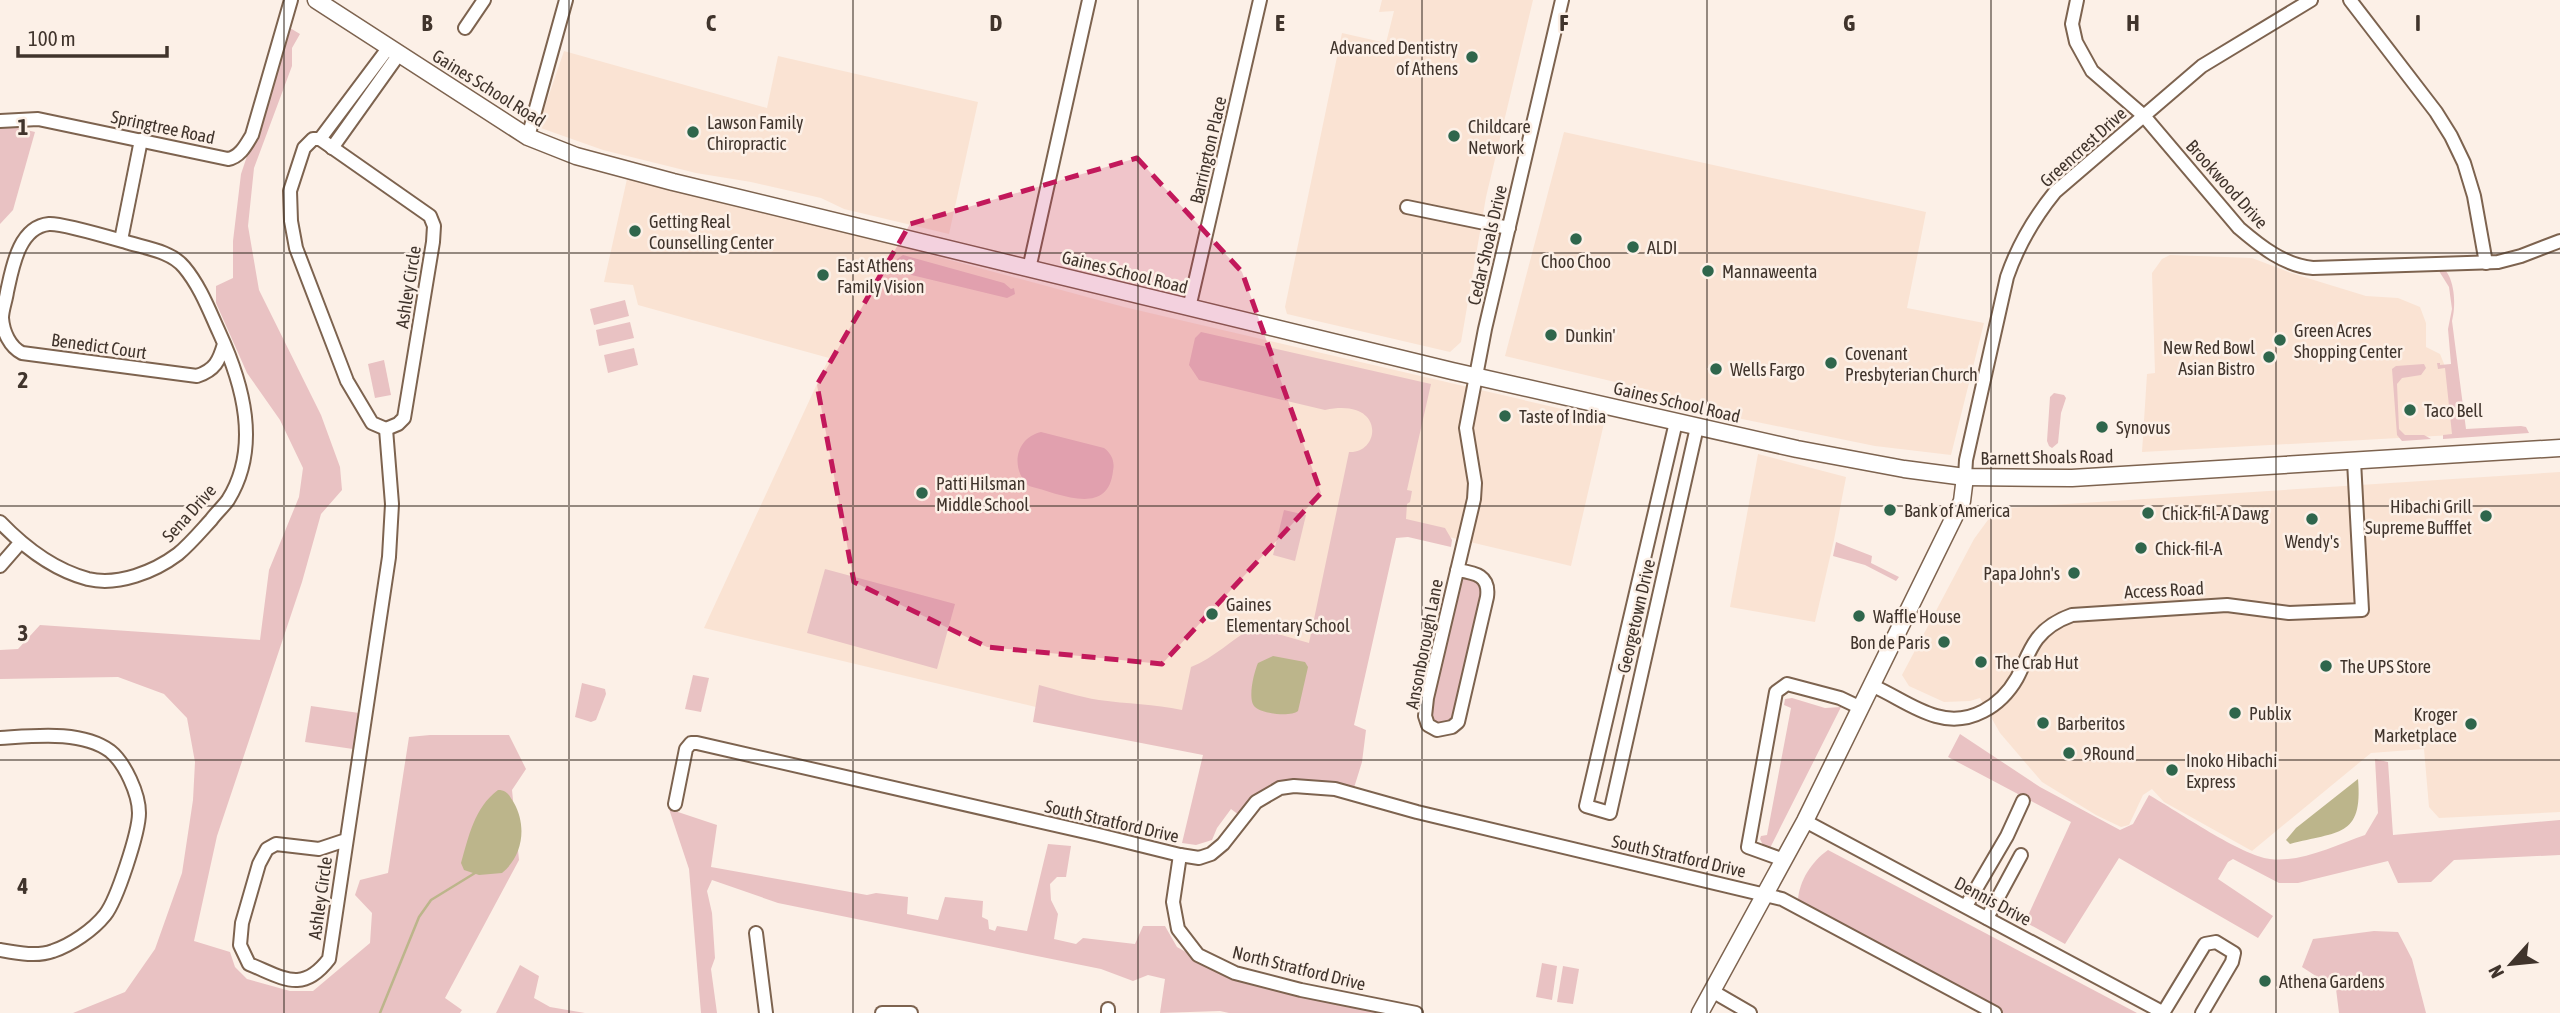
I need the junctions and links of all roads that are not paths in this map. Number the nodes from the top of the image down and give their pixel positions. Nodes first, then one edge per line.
1 (291, 0) edge
2 (316, 0) edge
3 (484, 0) edge
4 (566, 0) edge
5 (1088, 0) edge
6 (1260, 0) edge
7 (1562, 0) edge
8 (2077, 0) edge
9 (2311, 0) edge
10 (2350, 0) edge
11 (465, 29) dead end
12 (394, 51) junction
13 (2144, 116) junction
14 (0, 121) edge
15 (528, 137) junction
16 (320, 139) junction
17 (141, 141) junction
18 (332, 148) junction
19 (1407, 207) dead end
20 (1509, 228) junction
21 (121, 240) junction
22 (2560, 241) edge
23 (2486, 263) junction
24 (1029, 269) junction
25 (1189, 308) junction
26 (224, 344) junction
27 (1476, 376) junction
28 (1676, 422) junction
29 (1697, 427) junction
30 (386, 429) junction
31 (2560, 448) edge
32 (2354, 461) junction
33 (1965, 477) junction
34 (0, 522) edge
35 (20, 543) junction
36 (0, 566) edge
37 (1457, 570) junction
38 (1873, 686) junction
39 (1861, 708) junction
40 (0, 738) edge
41 (2023, 801) dead end
42 (675, 804) dead end
43 (1805, 821) junction
44 (346, 840) junction
45 (1180, 855) junction
46 (2021, 855) dead end
47 (1784, 860) junction
48 (1766, 894) junction
49 (1966, 906) junction
50 (1987, 918) junction
51 (756, 933) dead end
52 (0, 950) edge
53 (1712, 992) junction
54 (766, 1013) edge
55 (883, 1013) edge
56 (911, 1013) edge
57 (1416, 1013) edge
58 (1700, 1013) edge
59 (1750, 1013) edge
60 (1995, 1013) edge
61 (2164, 1013) edge
62 (2202, 1013) edge

1 - 17 street, Springtree Road
2 - 12 main road, Gaines School Road
3 - 11 street
4 - 15 street
5 - 24 street
6 - 25 street, Barrington Place
7 - 20 street, Cedar Shoals Drive
8 - 13 street, Brookwood Drive
9 - 13 street, Greencrest Drive
10 - 23 street
12 - 15 main road, Gaines School Road
12 - 16 street
12 - 18 street
13 - 23 street, Brookwood Drive
13 - 33 street, Greencrest Drive
14 - 17 street, Springtree Road
15 - 24 main road, Gaines School Road
16 - 18 street, Ashley Circle
16 - 30 street
17 - 21 street
18 - 30 street, Ashley Circle
19 - 20 street
20 - 27 street, Cedar Shoals Drive
21 - 26 street, Benedict Court
21 - 26 street, Benedict Court
22 - 23 street, Brookwood Drive
24 - 25 main road, Gaines School Road
25 - 27 main road, Gaines School Road
26 - 35 street, Sena Drive
27 - 28 main road, Gaines School Road
27 - 37 street, Ansonborough Lane
28 - 29 main road, Gaines School Road
28 - 29 street, Georgetown Drive
29 - 33 main road, Gaines School Road
30 - 44 street, Ashley Circle
31 - 32 main road, Barnett Shoals Road
32 - 33 main road, Barnett Shoals Road
32 - 38 street, Access Road
33 - 38 main road, Barnett Shoals Road
34 - 35 street, Sena Drive
35 - 36 street
37 - 37 street, Ansonborough Lane
38 - 39 main road, Barnett Shoals Road
39 - 43 main road, Barnett Shoals Road
39 - 47 street
40 - 52 street
41 - 49 street
42 - 45 street, South Stratford Drive
43 - 47 main road, Barnett Shoals Road
43 - 49 street, Dennis Drive
44 - 44 street, Ashley Circle
45 - 48 street, South Stratford Drive
45 - 57 street, North Stratford Drive
46 - 50 street
47 - 48 main road, Barnett Shoals Road
48 - 53 main road, Barnett Shoals Road
48 - 60 street, South Stratford Drive
49 - 50 street, Dennis Drive
50 - 61 street, Dennis Drive
51 - 54 street
53 - 58 main road, Barnett Shoals Road
53 - 59 street
55 - 56 street
61 - 62 street

